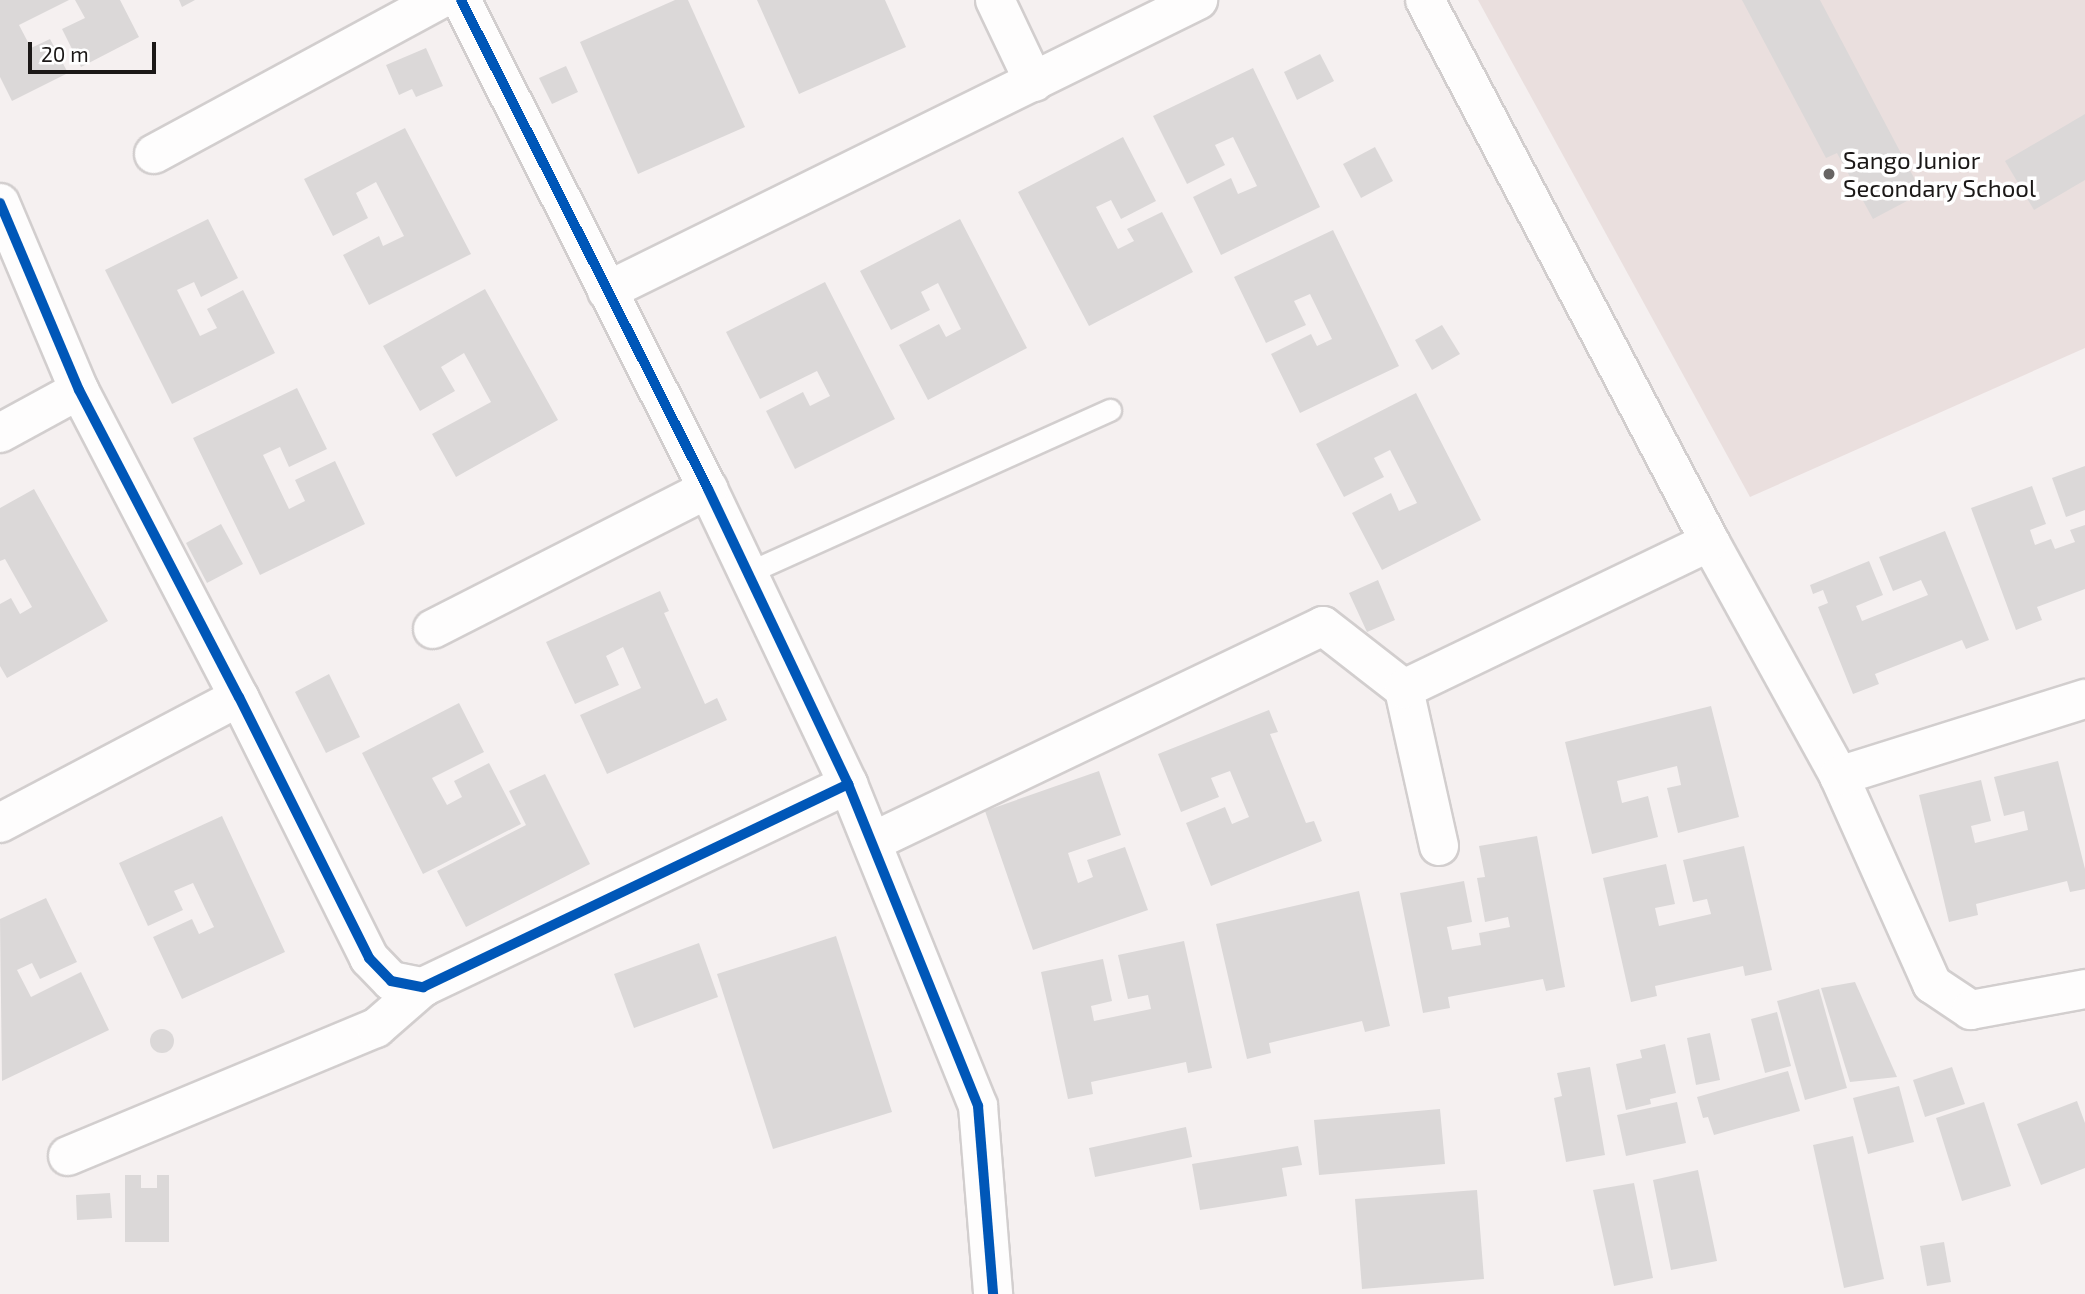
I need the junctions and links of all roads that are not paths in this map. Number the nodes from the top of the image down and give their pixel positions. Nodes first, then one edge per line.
1 (439, 0) edge
2 (461, 0) edge
3 (995, 0) edge
4 (1198, 0) edge
5 (1425, 0) edge
6 (1034, 82) junction
7 (154, 154) dead end
8 (0, 203) edge
9 (607, 291) junction
10 (79, 390) junction
11 (1110, 410) dead end
12 (0, 433) edge
13 (708, 489) junction
14 (1710, 542) junction
15 (747, 573) junction
16 (433, 629) dead end
17 (1404, 689) junction
18 (239, 697) junction
19 (2085, 699) edge
20 (1839, 776) junction
21 (848, 784) junction
22 (0, 823) edge
23 (872, 842) junction
24 (1439, 846) dead end
25 (423, 987) junction
26 (2085, 989) edge
27 (68, 1156) dead end
28 (993, 1294) edge

1 - 7 street
2 - 9 street
3 - 6 street
4 - 6 street
5 - 14 street
6 - 9 street
8 - 10 street
9 - 13 street
10 - 12 street
10 - 18 street
11 - 15 lane
13 - 15 street
13 - 16 street
14 - 17 street
14 - 20 street
15 - 21 street
17 - 23 street
17 - 24 street
18 - 22 street
18 - 25 street
19 - 20 street
20 - 26 street
21 - 23 street
21 - 25 street
23 - 28 street
25 - 27 street

